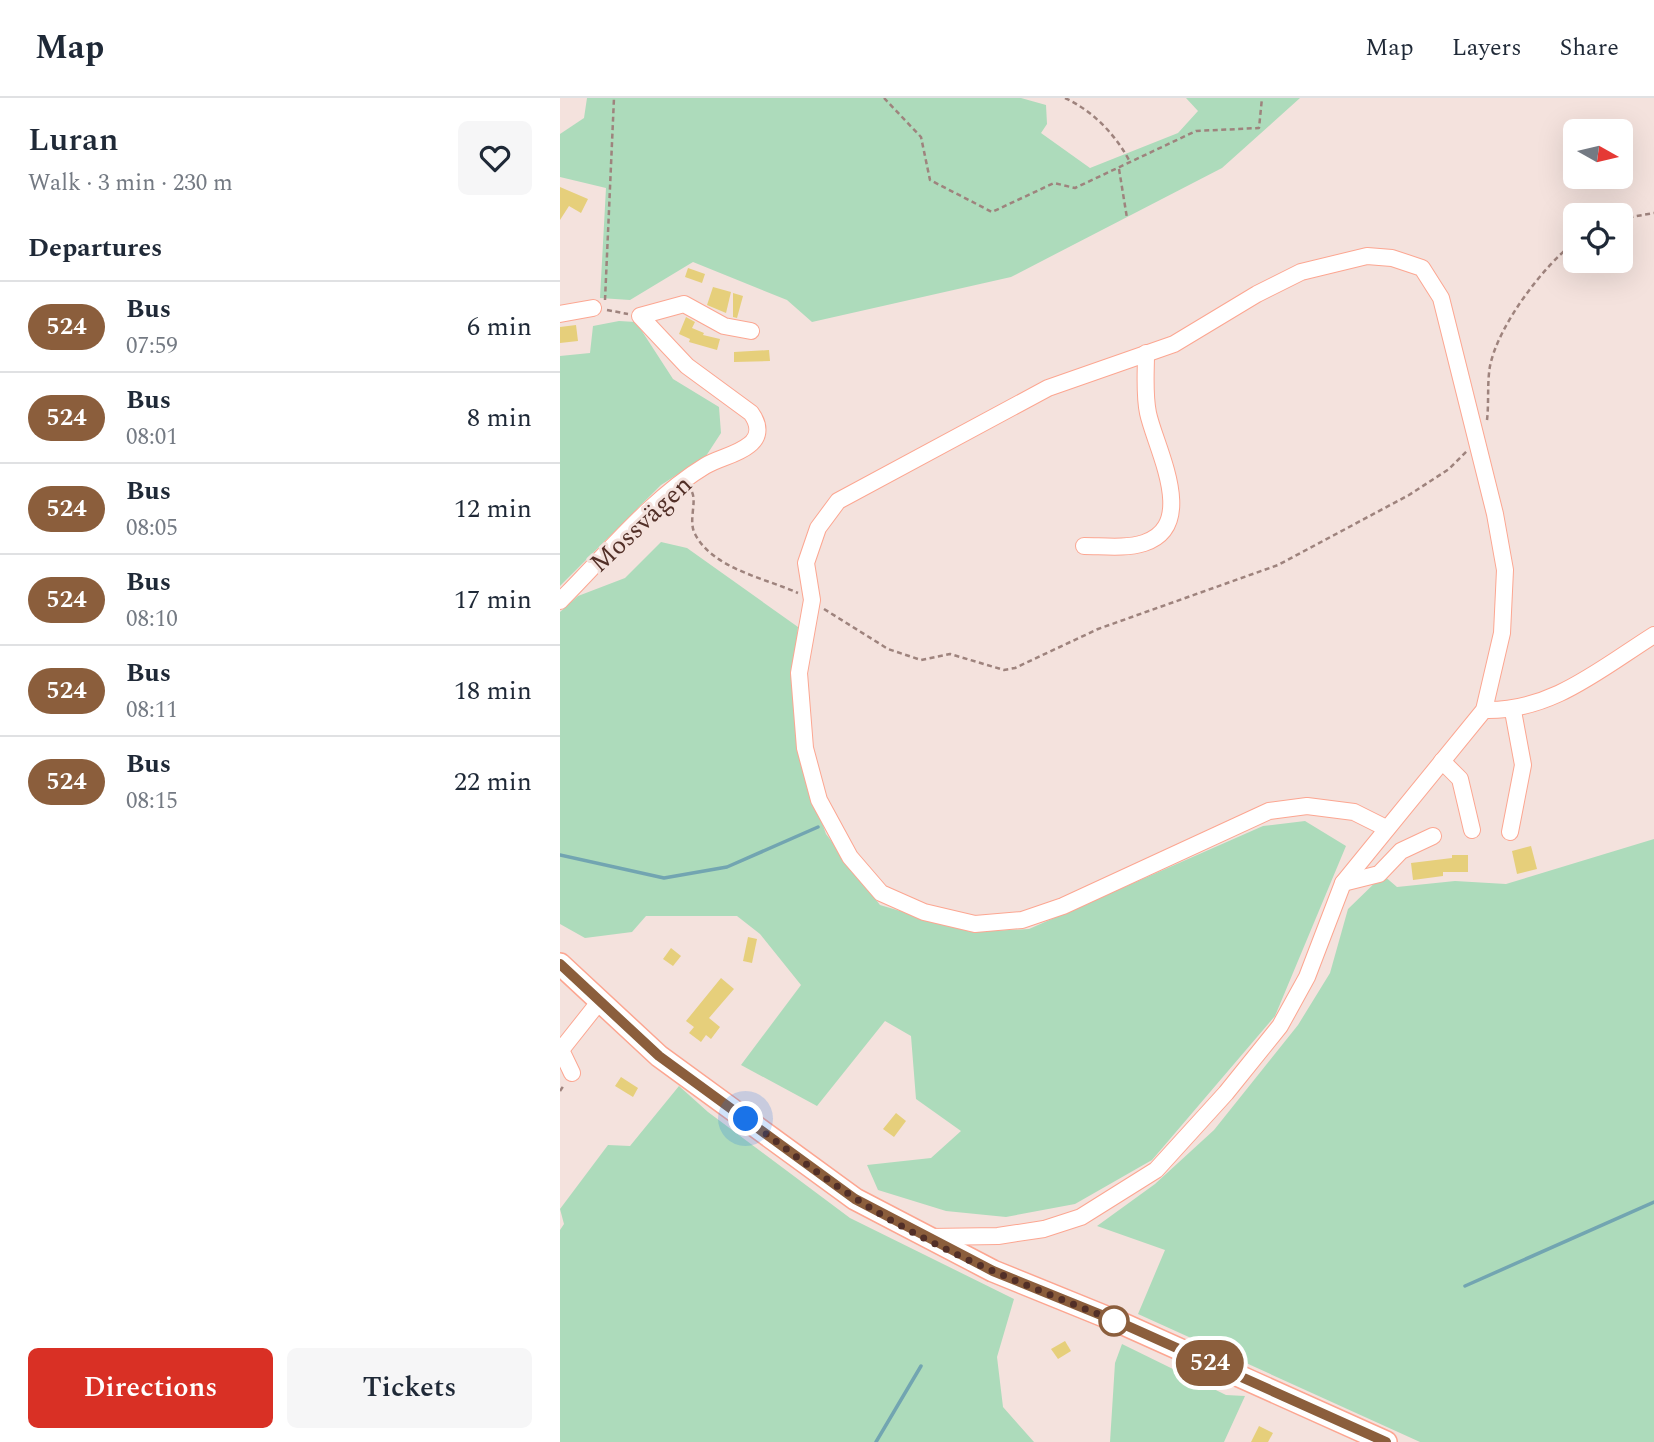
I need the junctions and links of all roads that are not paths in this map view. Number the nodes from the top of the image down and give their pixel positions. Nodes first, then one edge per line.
1 (598, 309) road end
2 (560, 314) edge
3 (751, 331) dead end
4 (1146, 353) junction
5 (1084, 547) dead end
6 (560, 601) edge
7 (1654, 635) edge
8 (1484, 710) junction
9 (1513, 711) junction
10 (1442, 761) junction
11 (1386, 828) junction
12 (1472, 830) dead end
13 (1510, 832) dead end
14 (1433, 836) dead end
15 (1343, 883) junction
16 (560, 964) edge
17 (599, 1002) junction
18 (572, 1073) dead end
19 (924, 1237) junction
20 (1374, 1440) edge

1 - 2 lane
3 - 6 lane, Mossvägen
4 - 5 lane
4 - 8 lane
4 - 11 lane
7 - 9 lane
8 - 9 lane
8 - 10 lane
9 - 13 lane
10 - 11 lane
10 - 12 lane
11 - 15 lane
14 - 15 lane
15 - 19 lane
16 - 17 main road
17 - 18 lane
17 - 19 main road
19 - 20 main road

